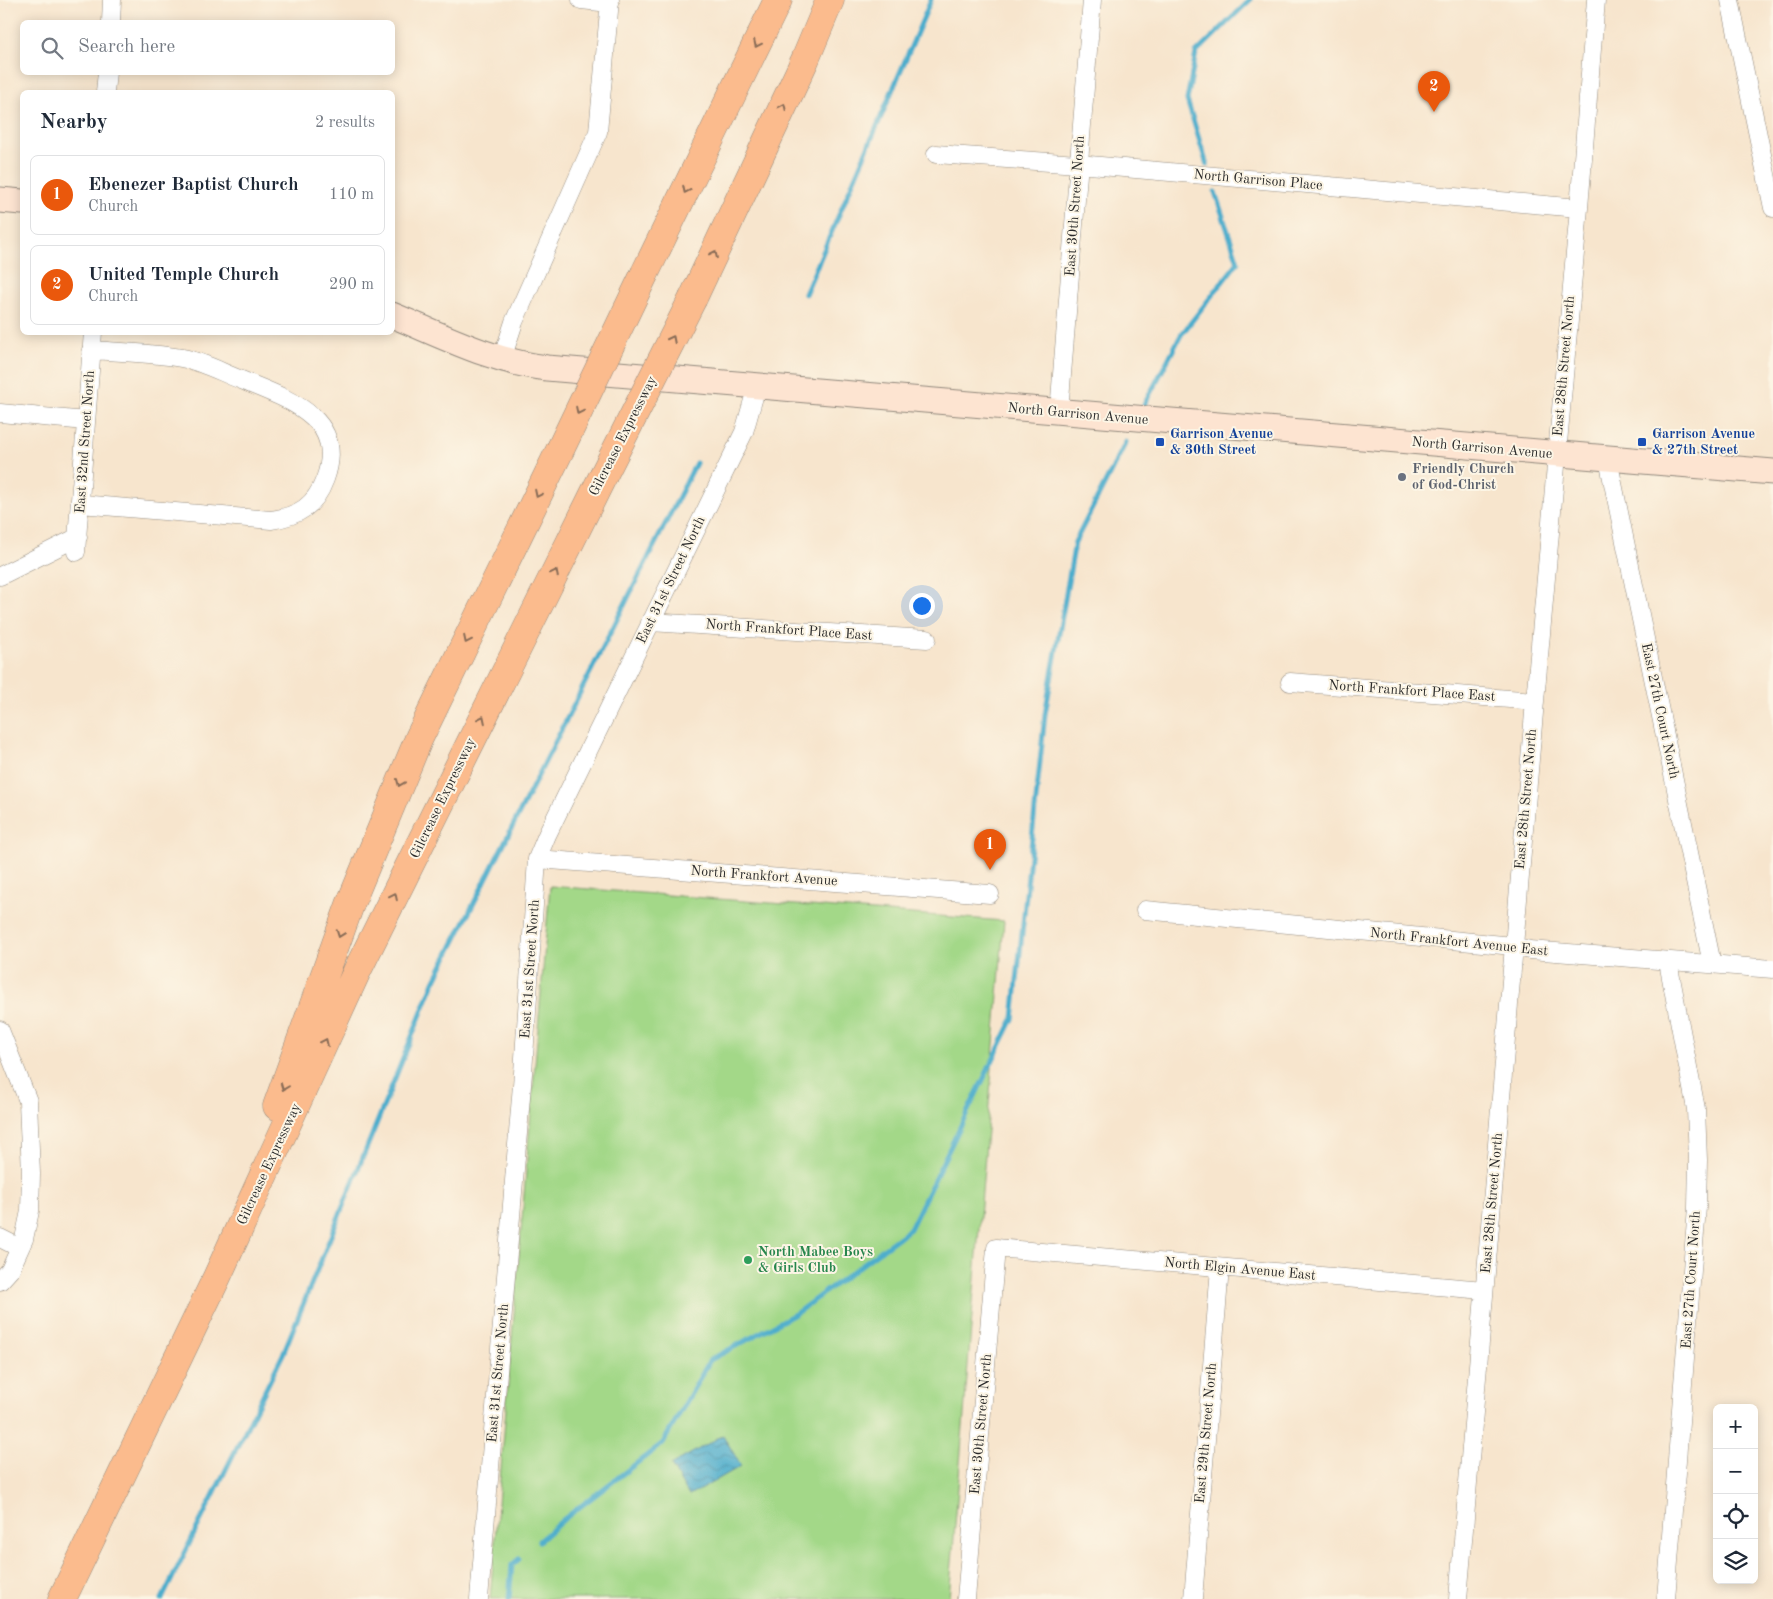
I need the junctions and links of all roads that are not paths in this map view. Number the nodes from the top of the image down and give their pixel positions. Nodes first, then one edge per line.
1 (112, 0) edge
2 (581, 0) edge
3 (778, 0) edge
4 (830, 0) edge
5 (1092, 0) edge
6 (1596, 0) edge
7 (1730, 0) edge
8 (610, 2) edge
9 (111, 20) edge
10 (106, 75) edge
11 (105, 90) edge
12 (936, 154) dead end
13 (1078, 164) junction
14 (0, 200) edge
15 (20, 202) edge
16 (1579, 208) junction
17 (1773, 208) edge
18 (395, 316) edge
19 (92, 341) edge
20 (502, 359) junction
21 (757, 386) junction
22 (1059, 412) junction
23 (0, 413) edge
24 (86, 421) junction
25 (1557, 455) junction
26 (1608, 459) junction
27 (1773, 472) edge
28 (80, 504) junction
29 (0, 576) edge
30 (650, 622) junction
31 (927, 639) dead end
32 (1290, 682) dead end
33 (1534, 701) junction
34 (537, 859) junction
35 (990, 894) dead end
36 (1145, 910) dead end
37 (1513, 946) junction
38 (1668, 962) junction
39 (1712, 964) junction
40 (1773, 969) edge
41 (0, 1030) edge
42 (0, 1238) edge
43 (20, 1248) junction
44 (996, 1248) joint
45 (1220, 1268) junction
46 (217, 1277) junction
47 (0, 1281) edge
48 (1484, 1290) junction
49 (62, 1599) edge
50 (479, 1599) edge
51 (966, 1599) edge
52 (1193, 1599) edge
53 (1458, 1599) edge
54 (1666, 1599) edge

1 - 9 street
2 - 8 street
3 -> 46 highway, bridge
46 -> 4 highway, Gilcrease Expressway, bridge
5 - 13 street, East 30th Street North
6 - 16 street, East 28th Street North
7 - 17 street
8 - 20 street
10 - 11 street
12 - 13 street, North Garrison Place
13 - 16 street, North Garrison Place
13 - 22 street, East 30th Street North
14 - 15 street
16 - 25 street, East 28th Street North
18 - 20 street, North Garrison Avenue
19 - 24 street, East 32nd Street North
19 - 28 street
20 - 21 street, North Garrison Avenue
21 - 22 street, North Garrison Avenue
21 - 30 street, East 31st Street North
22 - 25 street, North Garrison Avenue
23 - 24 street
24 - 28 street, East 32nd Street North
25 - 26 street, North Garrison Avenue
25 - 33 street, East 28th Street North
26 - 27 street, North Garrison Avenue
26 - 39 street, East 27th Court North
28 - 29 street, East 32nd Street North
30 - 31 street, North Frankfort Place East
30 - 34 street, East 31st Street North
32 - 33 street, North Frankfort Place East
33 - 37 street, East 28th Street North
34 - 35 street, North Frankfort Avenue
34 - 50 street, East 31st Street North
36 - 37 street, North Frankfort Avenue East
37 - 38 street, North Frankfort Avenue East
37 - 48 street, East 28th Street North
38 - 39 street, North Frankfort Avenue East
38 - 54 street, East 27th Court North
39 - 40 street, North Frankfort Avenue East
41 - 43 street
42 - 43 street
43 - 47 street
44 - 45 street, North Elgin Avenue East
44 - 51 street, East 30th Street North
45 - 48 street, North Elgin Avenue East
45 - 52 street, East 29th Street North
46 - 49 highway, Gilcrease Expressway
48 - 53 street, East 28th Street North

